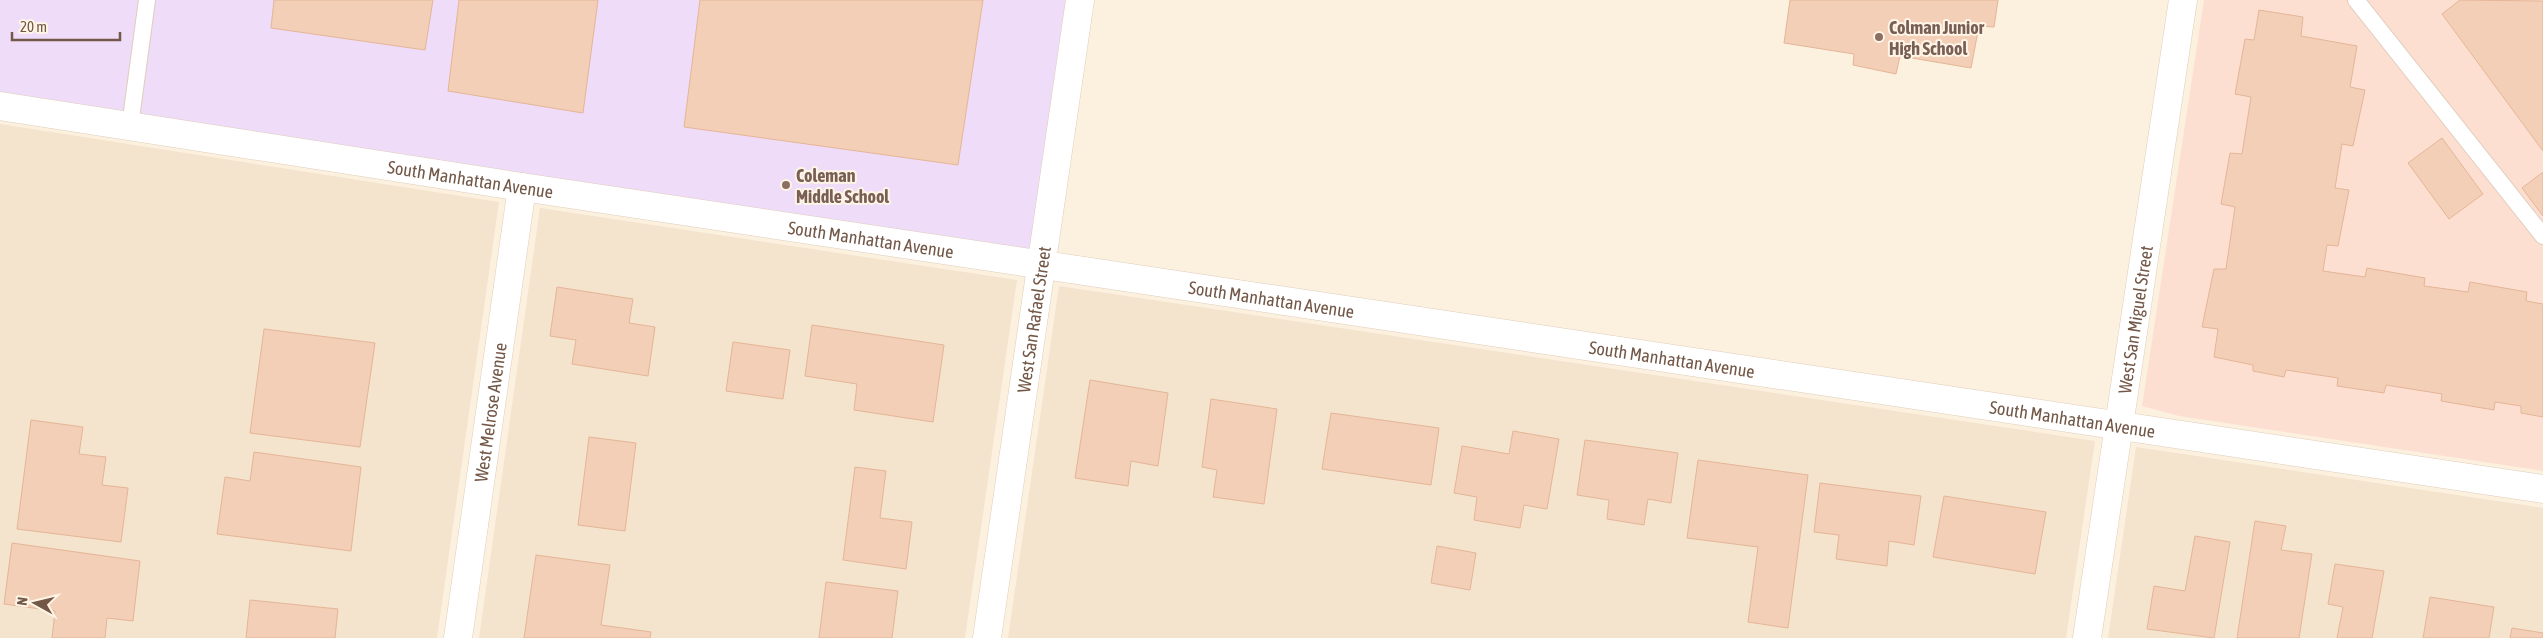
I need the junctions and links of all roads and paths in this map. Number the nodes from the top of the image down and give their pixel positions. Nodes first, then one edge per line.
1 (148, 0) edge
2 (1080, 0) edge
3 (2183, 0) edge
4 (2356, 0) edge
5 (0, 106) edge
6 (130, 126) junction
7 (522, 187) junction
8 (2543, 236) edge
9 (1041, 265) junction
10 (2118, 425) junction
11 (2543, 489) edge
12 (458, 638) edge
13 (987, 638) edge
14 (2087, 638) edge

1 - 6 lane
2 - 9 street, West San Rafael Street
3 - 10 street, West San Miguel Street
4 - 8 lane
5 - 6 street, South Manhattan Avenue
6 - 7 street, South Manhattan Avenue
7 - 9 street, South Manhattan Avenue
7 - 12 street, West Melrose Avenue
9 - 10 street, South Manhattan Avenue
9 - 13 street, West San Rafael Street
10 - 11 street, South Manhattan Avenue
10 - 14 street, West San Miguel Street

